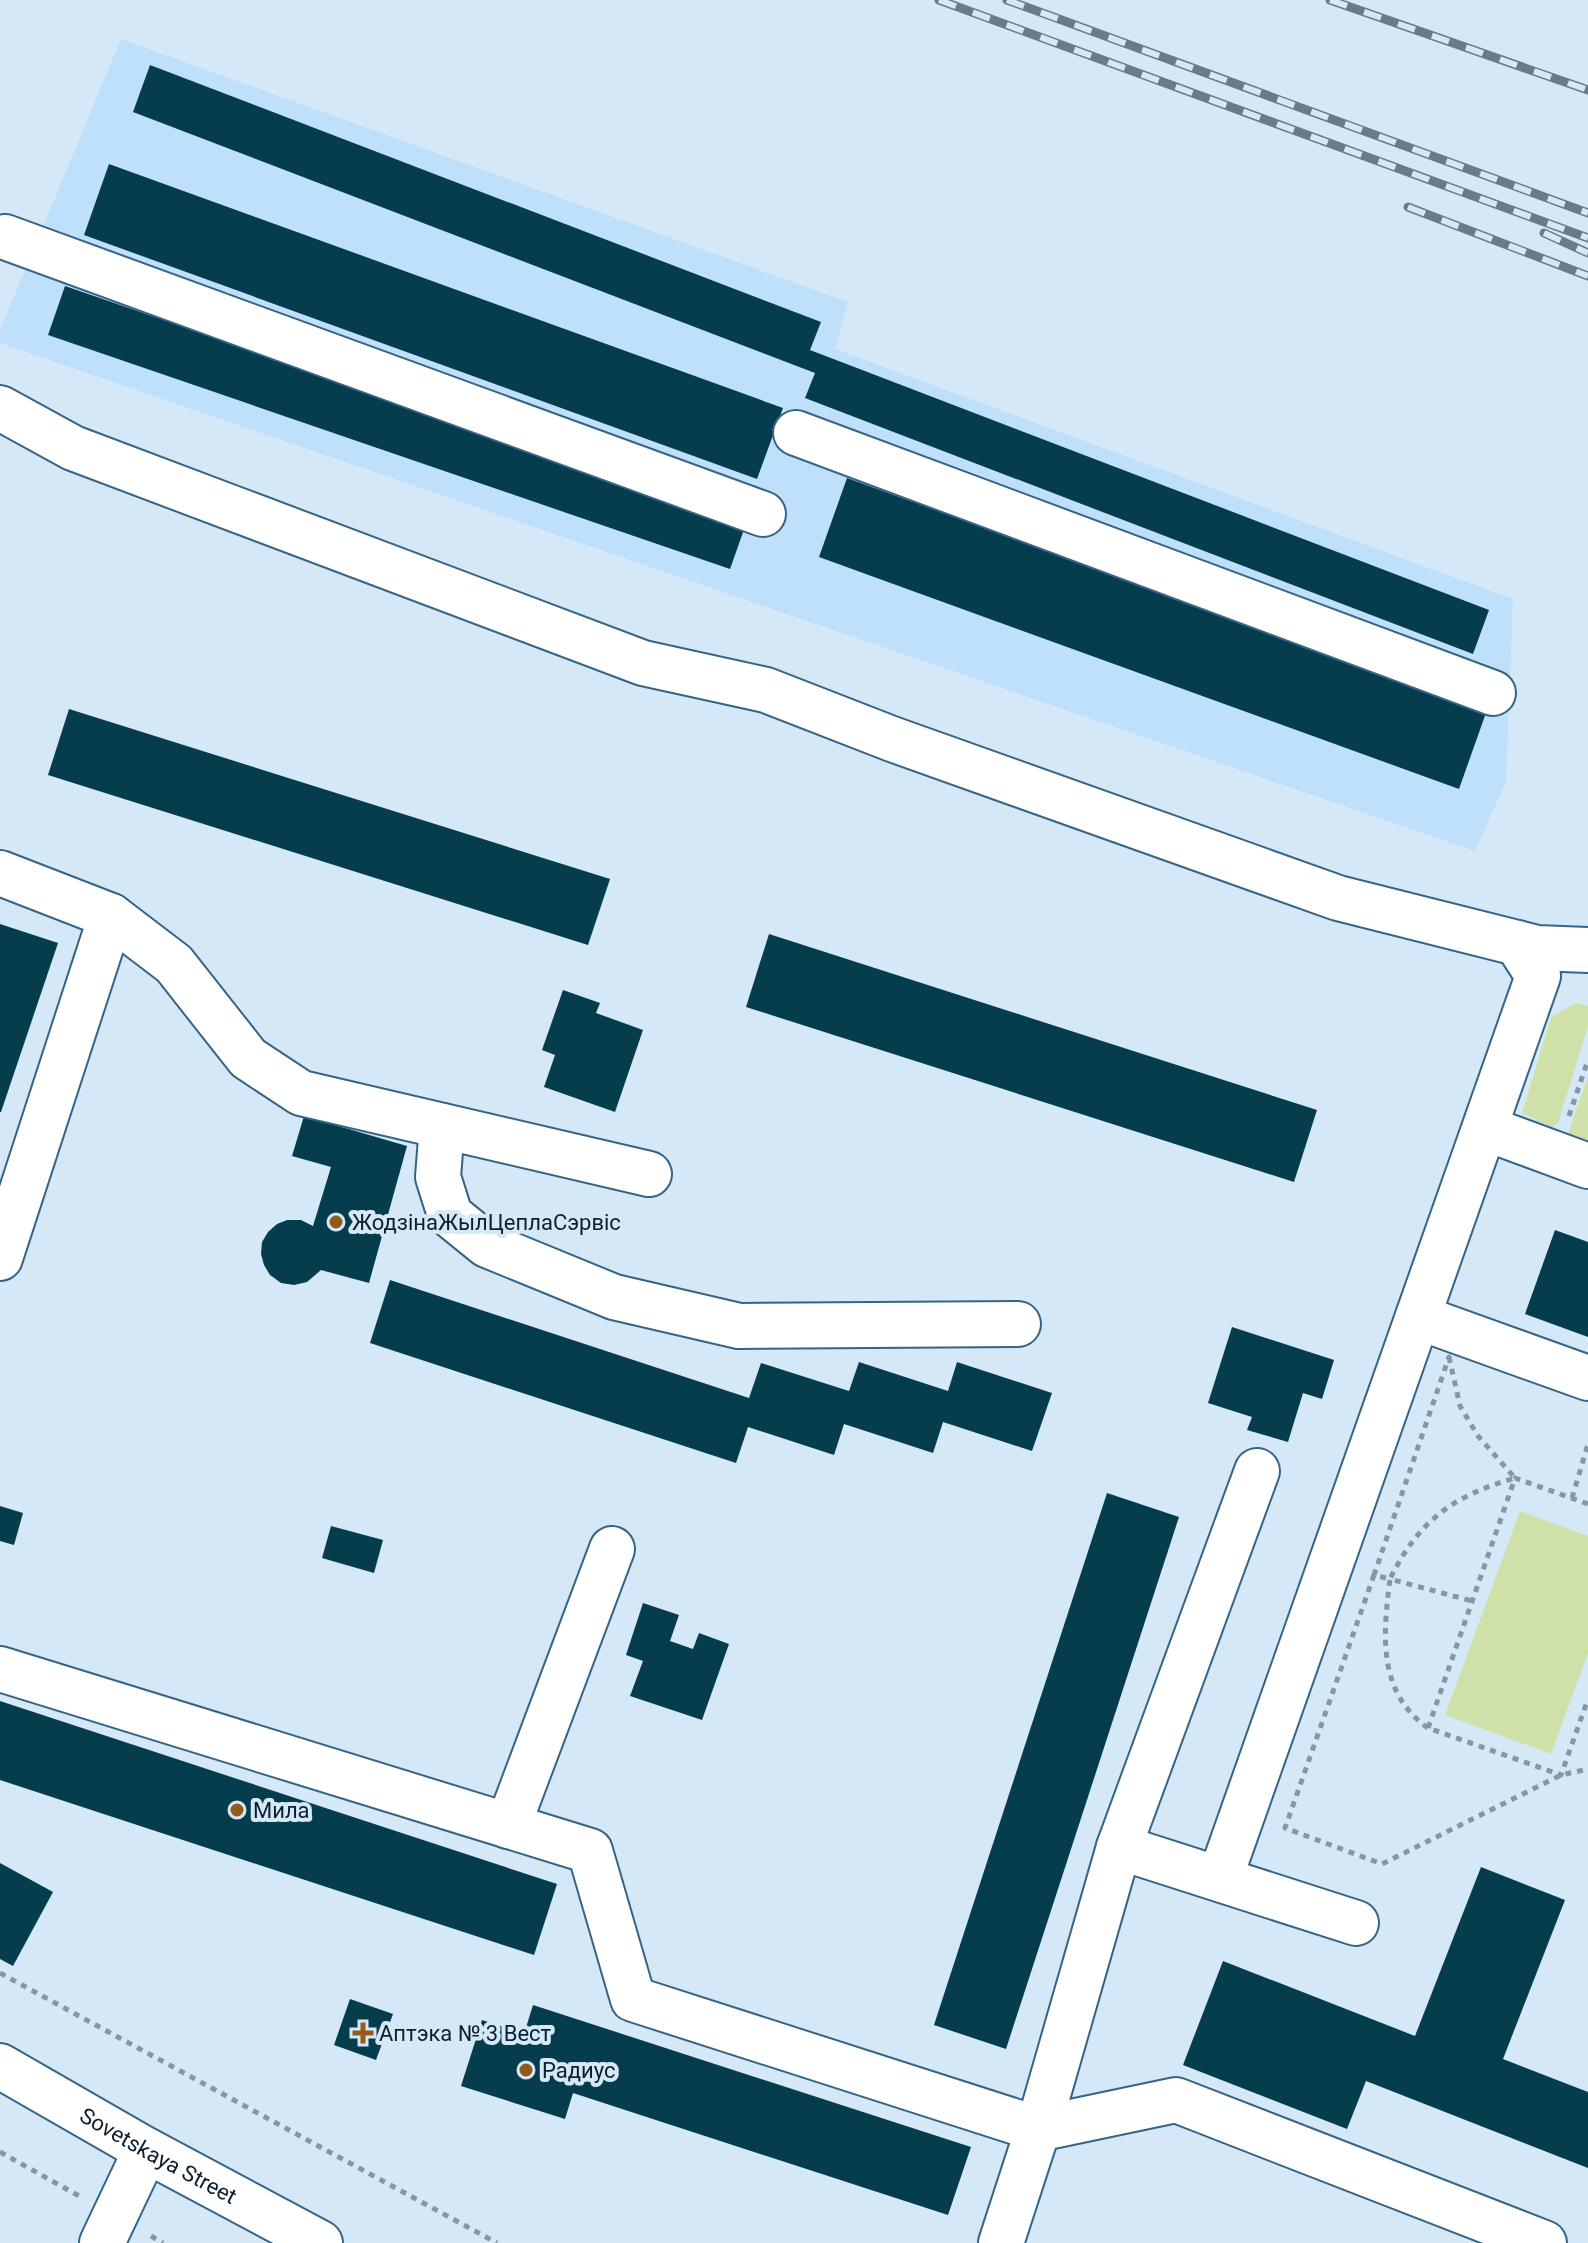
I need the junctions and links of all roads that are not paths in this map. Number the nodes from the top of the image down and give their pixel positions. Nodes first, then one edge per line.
1 (5, 237) dead end
2 (0, 408) edge
3 (796, 433) dead end
4 (763, 514) dead end
5 (1493, 693) dead end
6 (0, 873) edge
7 (111, 916) junction
8 (1517, 943) junction
9 (1588, 950) edge
10 (442, 1126) junction
11 (1485, 1128) junction
12 (1588, 1166) edge
13 (649, 1174) dead end
14 (0, 1258) edge
15 (1418, 1317) junction
16 (1018, 1324) dead end
17 (1588, 1378) edge
18 (1257, 1471) dead end
19 (612, 1549) dead end
20 (0, 1669) edge
21 (508, 1826) junction
22 (1119, 1847) junction
23 (1220, 1878) junction
24 (1356, 1923) dead end
25 (0, 2066) edge
26 (1038, 2129) junction
27 (146, 2150) junction
28 (102, 2243) edge
29 (320, 2243) edge
30 (1001, 2243) edge
31 (1544, 2243) edge

1 - 4 street
2 - 8 street
3 - 5 street
6 - 7 street
7 - 10 street
7 - 14 street
8 - 9 street
8 - 11 street
10 - 13 street
10 - 16 street
11 - 12 street
11 - 15 street
15 - 17 street
15 - 23 street
18 - 22 street
19 - 21 street
20 - 21 street
21 - 26 street
22 - 23 street
22 - 26 street
23 - 24 street
25 - 27 street, Sovetskaya Street
26 - 30 street
26 - 31 street
27 - 28 street
27 - 29 street, Sovetskaya Street

